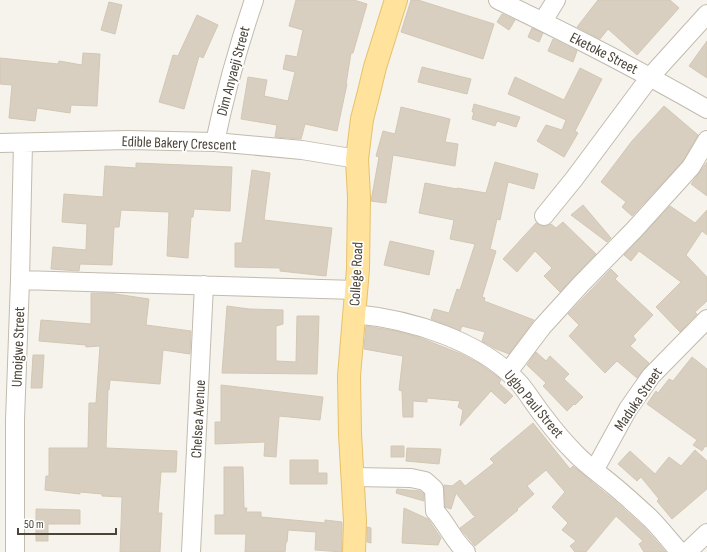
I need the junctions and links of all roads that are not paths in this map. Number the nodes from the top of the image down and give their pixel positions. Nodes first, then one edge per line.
1 (254, 0) edge
2 (396, 0) edge
3 (498, 0) edge
4 (556, 0) edge
5 (707, 14) edge
6 (542, 21) junction
7 (650, 77) junction
8 (707, 109) edge
9 (707, 140) edge
10 (215, 142) junction
11 (0, 143) edge
12 (23, 143) junction
13 (357, 159) junction
14 (544, 216) dead end
15 (20, 280) junction
16 (204, 285) junction
17 (356, 290) junction
18 (354, 314) junction
19 (707, 319) edge
20 (508, 372) junction
21 (7, 420) edge
22 (595, 469) junction
23 (353, 477) junction
24 (707, 532) edge
25 (15, 552) edge
26 (191, 552) edge
27 (354, 552) edge
28 (466, 552) edge
29 (680, 552) edge
30 (687, 552) edge

1 - 10 street, Dim Anyaeji Street
2 - 13 main road, College Road
3 - 6 street, Eketoke Street
4 - 6 street
5 - 7 street
6 - 7 street, Eketoke Street
7 - 8 street, Eketoke Street
7 - 14 street
9 - 20 street
10 - 12 street, Edible Bakery Crescent
10 - 13 street, Edible Bakery Crescent
11 - 12 street, Edible Bakery Crescent
12 - 15 street, Umoigwe Street
13 - 17 main road, College Road
15 - 16 street
15 - 21 street, Umoigwe Street
16 - 17 street
16 - 26 street, Chelsea Avenue
17 - 18 main road, College Road
18 - 20 street, Ugbo Paul Street
18 - 23 main road, College Road
19 - 22 street, Maduka Street
20 - 22 street, Ugbo Paul Street
21 - 25 street, Umoigwe Street
22 - 29 street, Ugbo Paul Street
23 - 27 main road, College Road
23 - 28 street
24 - 30 street

